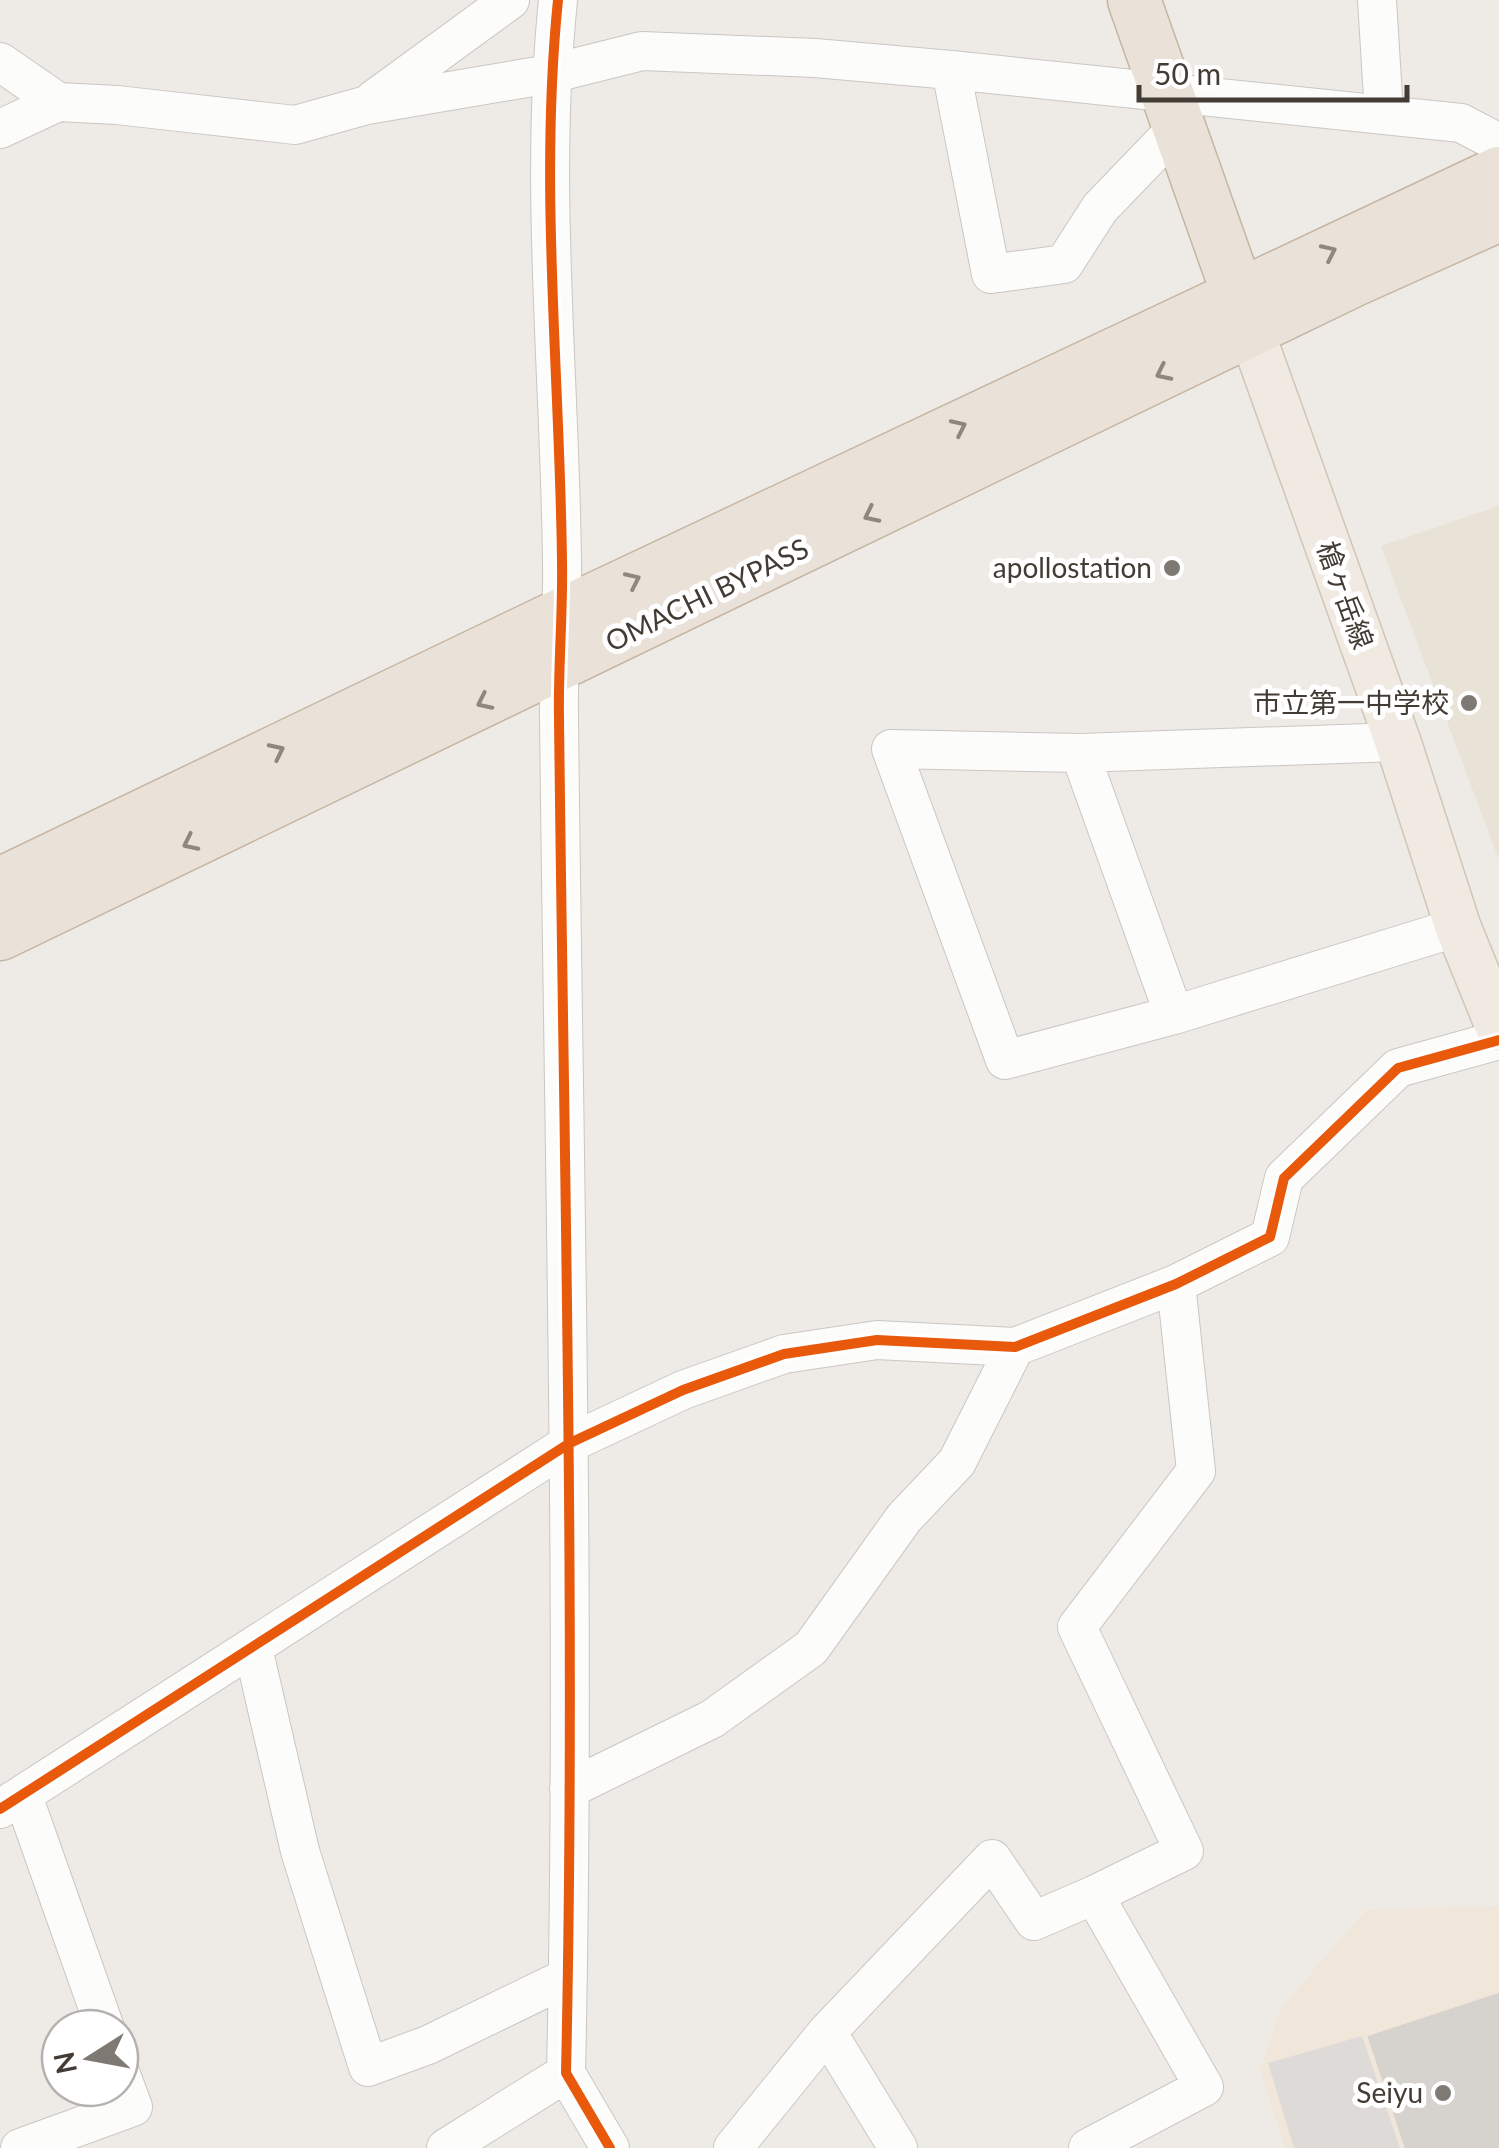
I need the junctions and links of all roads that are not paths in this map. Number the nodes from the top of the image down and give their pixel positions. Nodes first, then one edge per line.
1 (510, 0) edge
2 (558, 0) edge
3 (1134, 0) edge
4 (1377, 0) edge
5 (0, 62) edge
6 (951, 70) junction
7 (550, 74) junction
8 (58, 102) junction
9 (366, 104) junction
10 (1173, 108) junction
11 (1384, 114) junction
12 (0, 130) edge
13 (1499, 143) edge
14 (1499, 173) edge
15 (1499, 215) edge
16 (1246, 312) junction
17 (561, 614) junction
18 (561, 666) junction
19 (1398, 742) junction
20 (1080, 754) junction
21 (0, 884) edge
22 (1458, 927) junction
23 (0, 934) edge
24 (1174, 1015) junction
25 (1499, 1028) edge
26 (1499, 1040) edge
27 (1176, 1284) junction
28 (1014, 1347) junction
29 (570, 1443) junction
30 (253, 1648) junction
31 (570, 1789) junction
32 (12, 1802) edge
33 (1094, 1895) junction
34 (568, 1978) junction
35 (97, 2008) edge
36 (827, 2032) junction
37 (566, 2073) junction
38 (129, 2108) edge
39 (20, 2148) edge
40 (446, 2148) edge
41 (610, 2148) edge
42 (733, 2148) edge
43 (898, 2148) edge
44 (1088, 2148) edge

1 - 9 street
2 - 7 street
3 - 10 highway
4 - 11 street
5 - 8 street
6 - 7 street
6 - 10 street
6 - 10 street
7 - 9 street
7 - 17 street
8 - 9 street
8 - 12 street
10 - 11 street
10 - 16 highway
11 - 13 street
16 -> 14 highway
15 - 16 highway
17 -> 16 highway, OMACHI BYPASS
16 -> 18 highway, OMACHI BYPASS
16 - 19 main road, 槍ヶ岳線
17 - 18 street
21 -> 17 highway, OMACHI BYPASS
18 -> 23 highway, OMACHI BYPASS
18 - 29 street
19 - 20 street
19 - 22 main road, 槍ヶ岳線
20 - 24 street
20 - 24 street
22 - 24 street
22 - 25 main road, 槍ヶ岳線
26 - 27 street
27 - 28 street
27 - 33 street
28 - 29 street
28 - 31 street
29 - 30 street
29 - 31 street
30 - 32 street
30 - 34 street
31 - 34 street
32 - 35 street
33 - 36 street
33 - 44 street
34 - 37 street
36 - 42 street
36 - 43 street
37 - 40 street
37 - 41 street
38 - 39 street

